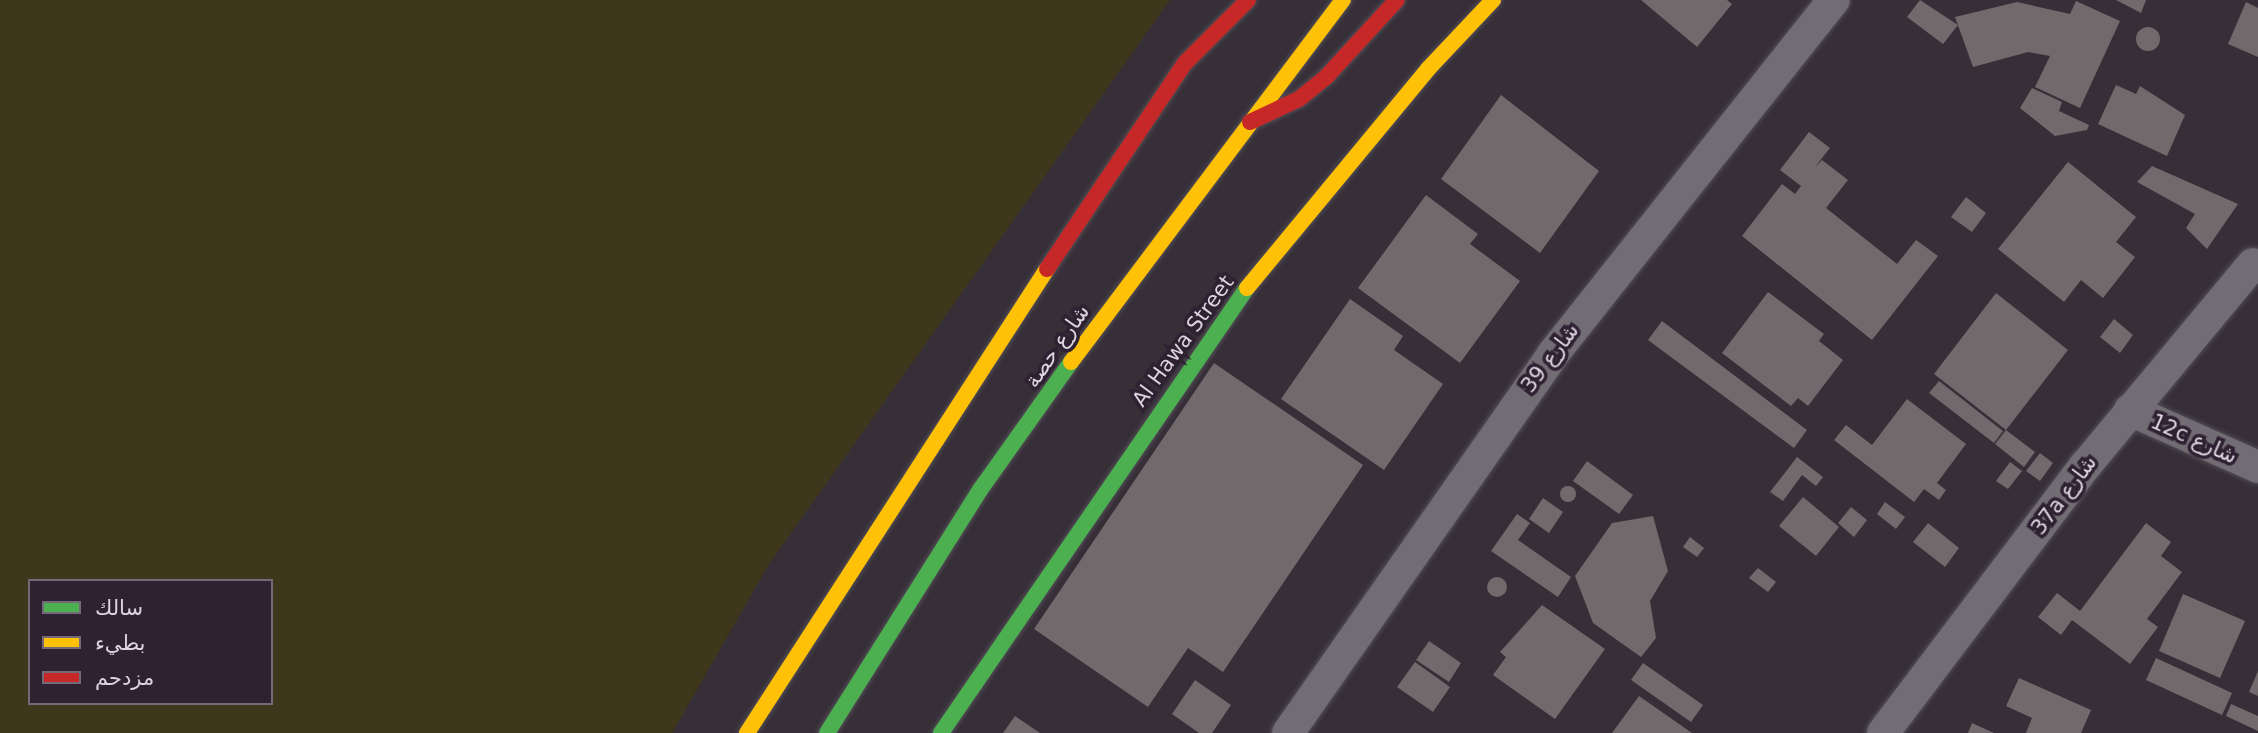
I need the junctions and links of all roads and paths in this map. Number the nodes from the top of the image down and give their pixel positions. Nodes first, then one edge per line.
1 (1220, 0) edge
2 (1248, 0) edge
3 (1343, 0) edge
4 (1397, 0) edge
5 (1493, 0) edge
6 (1834, 0) edge
7 (1185, 63) junction
8 (1250, 122) junction
9 (2253, 264) dead end
10 (2130, 410) junction
11 (2258, 467) edge
12 (747, 733) edge
13 (827, 733) edge
14 (941, 733) edge
15 (1289, 733) edge
16 (1883, 733) edge

1 - 7 main road
2 - 7 main road
3 - 8 main road, شارع حصة
4 - 8 main road
5 - 14 main road, Al Hawa Street
6 - 15 street, شارع 39
7 - 12 main road
8 - 13 main road, شارع حصة
9 - 10 street, 37a شارع
10 - 11 street, 12c شارع
10 - 16 street, 37a شارع

